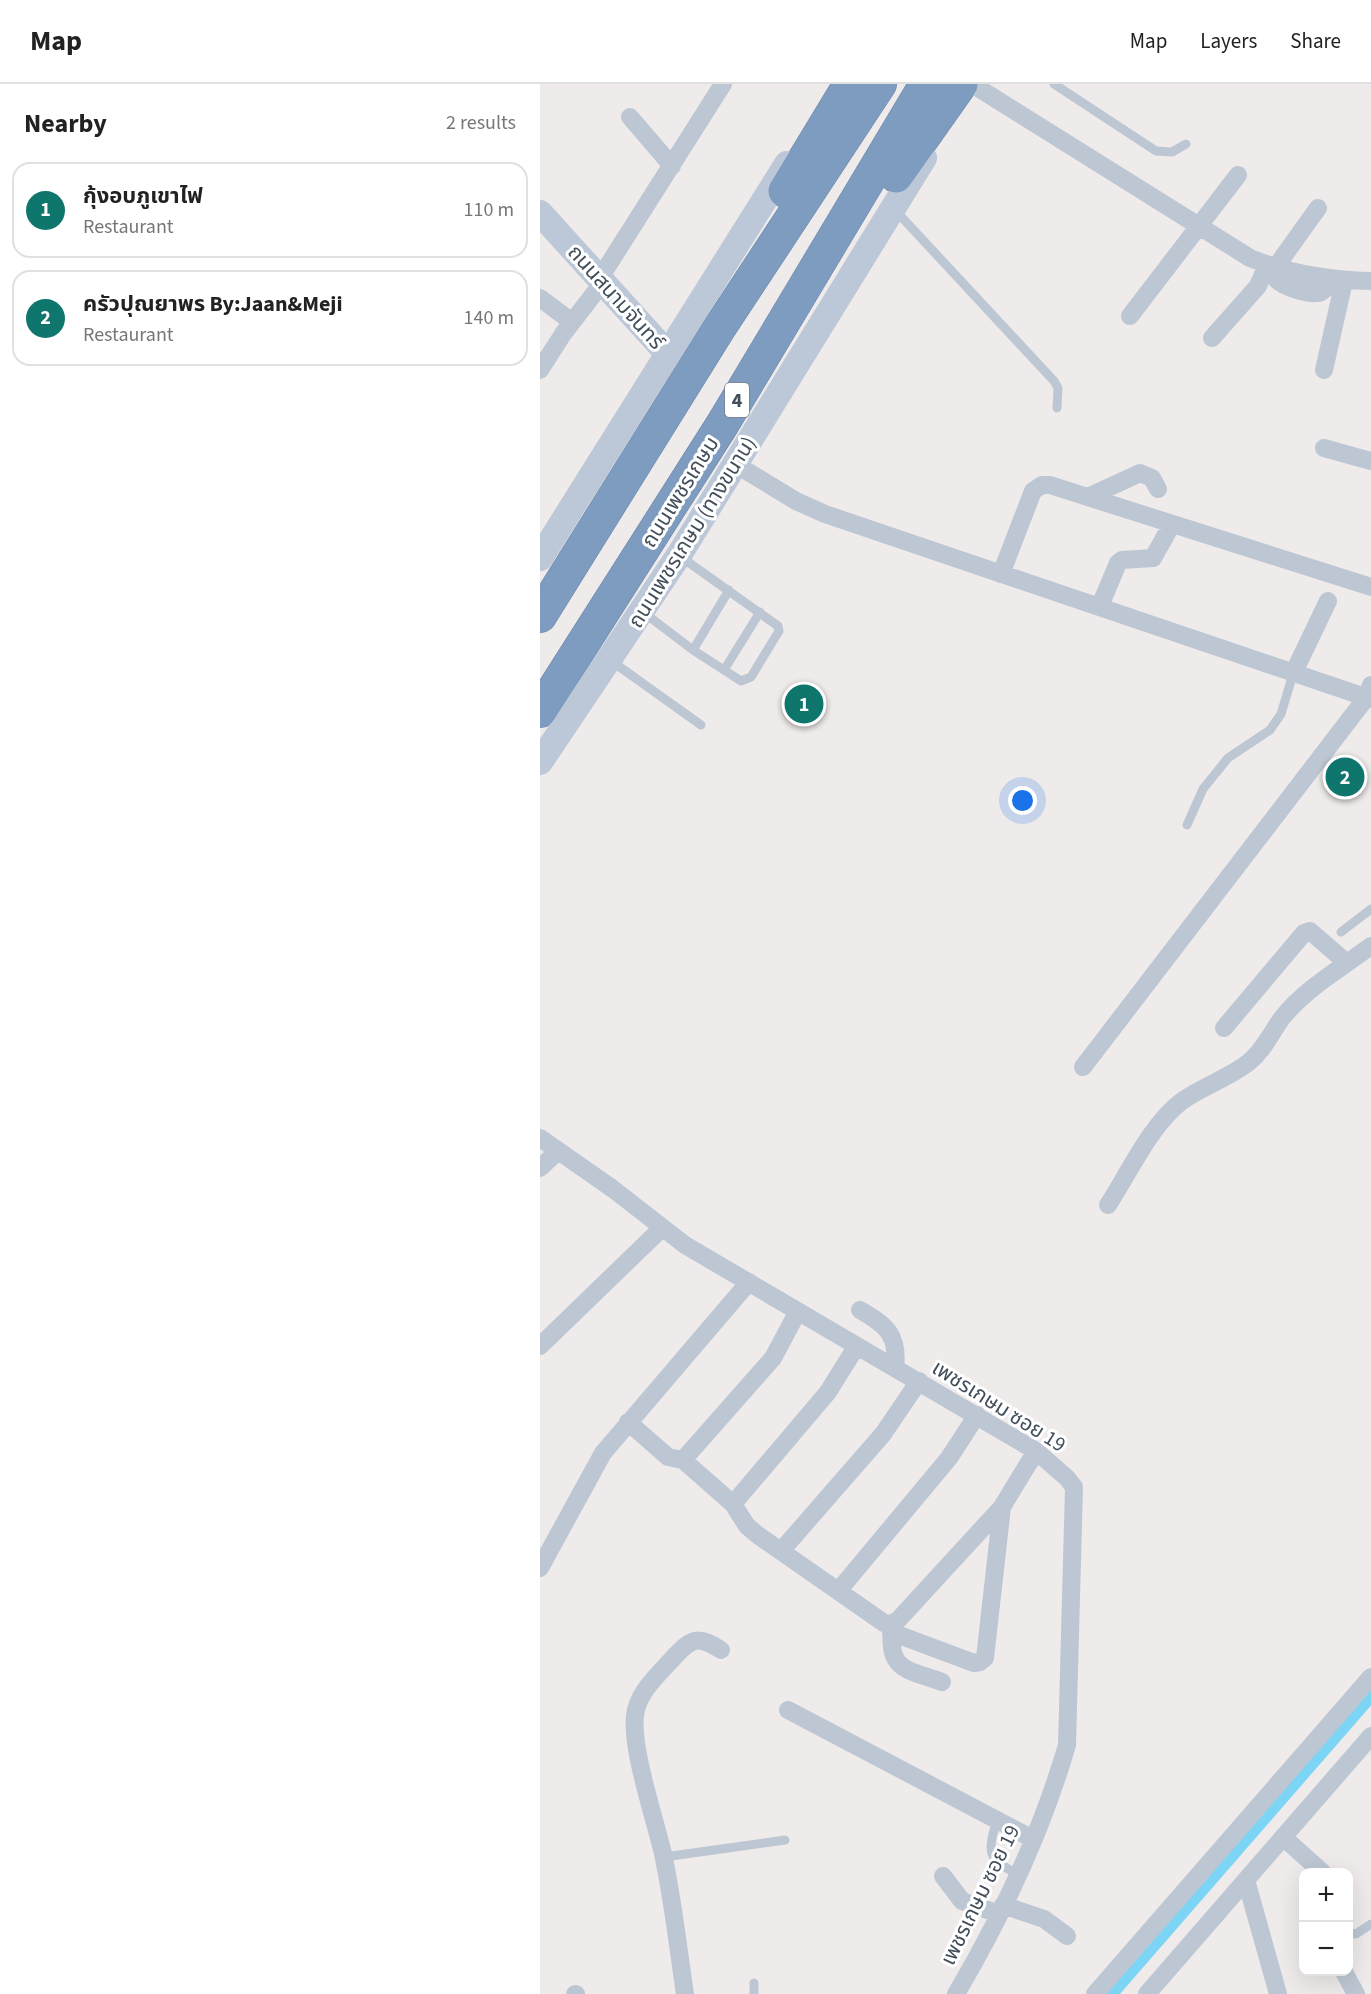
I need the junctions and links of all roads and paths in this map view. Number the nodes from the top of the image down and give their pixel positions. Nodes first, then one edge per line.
1 (723, 84) edge
2 (837, 84) edge
3 (850, 84) edge
4 (880, 84) edge
5 (926, 84) edge
6 (961, 84) edge
7 (971, 84) edge
8 (1054, 84) edge
9 (630, 117) dead end
10 (1186, 144) dead end
11 (672, 166) junction
12 (1238, 175) dead end
13 (1318, 208) dead end
14 (895, 210) junction
15 (540, 213) edge
16 (1197, 226) junction
17 (1271, 267) junction
18 (602, 280) junction
19 (1339, 280) junction
20 (1371, 282) edge
21 (540, 298) edge
22 (1130, 316) dead end
23 (572, 322) junction
24 (1212, 338) dead end
25 (668, 354) junction
26 (540, 370) edge
27 (1324, 370) dead end
28 (744, 388) junction
29 (674, 399) junction
30 (1057, 408) dead end
31 (1324, 448) dead end
32 (1371, 461) edge
33 (735, 464) junction
34 (1158, 489) dead end
35 (1088, 497) junction
36 (1172, 524) junction
37 (547, 530) edge
38 (679, 555) junction
39 (540, 558) edge
40 (1001, 574) junction
41 (1371, 587) edge
42 (729, 590) junction
43 (1328, 601) dead end
44 (1100, 606) junction
45 (644, 612) junction
46 (760, 612) junction
47 (540, 616) edge
48 (693, 650) junction
49 (610, 660) junction
50 (724, 670) junction
51 (1293, 674) junction
52 (1369, 694) edge
53 (540, 711) edge
54 (701, 724) dead end
55 (540, 762) edge
56 (1187, 825) dead end
57 (1371, 909) edge
58 (1341, 933) dead end
59 (1371, 946) edge
60 (1347, 963) junction
61 (1224, 1028) dead end
62 (1083, 1067) dead end
63 (540, 1138) edge
64 (557, 1152) junction
65 (540, 1168) edge
66 (1108, 1205) dead end
67 (662, 1228) junction
68 (749, 1282) junction
69 (860, 1310) dead end
70 (797, 1313) junction
71 (540, 1346) edge
72 (856, 1347) junction
73 (895, 1368) junction
74 (919, 1381) junction
75 (977, 1415) junction
76 (628, 1422) junction
77 (1036, 1450) junction
78 (683, 1460) junction
79 (733, 1504) junction
80 (1002, 1507) junction
81 (781, 1551) junction
82 (540, 1568) edge
83 (839, 1590) junction
84 (892, 1628) junction
85 (721, 1650) dead end
86 (1371, 1677) edge
87 (942, 1682) dead end
88 (788, 1710) dead end
89 (1371, 1736) edge
90 (994, 1830) dead end
91 (1283, 1837) junction
92 (1033, 1839) junction
93 (785, 1840) dead end
94 (664, 1857) junction
95 (1318, 1868) edge
96 (1017, 1874) junction
97 (943, 1876) dead end
98 (1246, 1880) junction
99 (1001, 1910) junction
100 (1371, 1924) edge
101 (1353, 1934) edge
102 (1067, 1936) dead end
103 (1347, 1976) edge
104 (753, 1983) dead end
105 (685, 1994) edge
106 (754, 1994) edge
107 (956, 1994) edge
108 (1095, 1994) edge
109 (1147, 1994) edge
110 (1278, 1994) edge
111 (1356, 1994) edge

1 - 11 street
2 - 25 main road
3 - 29 highway
4 - 29 highway
5 - 28 highway, ถนนเพชรเกษม / 4
6 - 28 highway
7 - 14 main road, ถนนเพชรเกษม (ทางขนาน) / 4
7 - 16 street
8 - 10 lane
9 - 11 street
11 - 18 street
12 - 16 street
13 - 17 street
14 - 30 lane
14 - 33 main road, ถนนเพชรเกษม (ทางขนาน) / 4
15 - 18 main road, ถนนสนามจันทร์
16 - 17 street
16 - 22 street
17 - 19 street
17 - 24 street
18 - 23 street
18 - 25 main road, ถนนสนามจันทร์
19 - 20 street
19 - 27 street
21 - 23 street
23 - 26 street
25 - 37 main road
28 - 53 highway, ถนนเพชรเกษม / 4
29 - 47 highway
31 - 32 street
33 - 38 main road, ถนนเพชรเกษม (ทางขนาน) / 4
33 - 40 street
34 - 35 street
35 - 36 street
35 - 40 street
36 - 41 street
36 - 44 street
37 - 39 main road
38 - 42 lane
38 - 45 main road, ถนนเพชรเกษม (ทางขนาน) / 4
40 - 44 street
42 - 46 lane
42 - 48 lane
43 - 51 street
44 - 51 street
45 - 48 lane
45 - 49 main road, ถนนเพชรเกษม (ทางขนาน) / 4
46 - 50 lane
46 - 50 lane
48 - 50 lane
49 - 54 lane
49 - 55 main road, ถนนเพชรเกษม (ทางขนาน) / 4
51 - 52 street
51 - 56 lane
52 - 62 street
57 - 58 lane
59 - 60 street
60 - 61 street
60 - 66 street
63 - 64 street, เพชรเกษม ซอย 19
64 - 65 street
64 - 67 street, เพชรเกษม ซอย 19
67 - 68 street, เพชรเกษม ซอย 19
67 - 71 street
68 - 70 street, เพชรเกษม ซอย 19
68 - 76 street
69 - 73 street
70 - 72 street, เพชรเกษม ซอย 19
70 - 78 street
72 - 73 street, เพชรเกษม ซอย 19
72 - 79 street
73 - 74 street, เพชรเกษม ซอย 19
74 - 75 street, เพชรเกษม ซอย 19
74 - 81 street
75 - 77 street, เพชรเกษม ซอย 19
75 - 83 street
76 - 78 street
76 - 82 street
77 - 80 street
77 - 92 street, เพชรเกษม ซอย 19
78 - 79 street
79 - 81 street
80 - 84 street
80 - 84 street
81 - 83 street
83 - 84 street
84 - 87 street
85 - 94 street
86 - 108 street
88 - 92 street
89 - 91 street
90 - 96 lane
91 - 95 street
91 - 98 street
92 - 96 street, เพชรเกษม ซอย 19
93 - 94 lane
94 - 105 street
96 - 99 street, เพชรเกษม ซอย 19
97 - 99 street
98 - 109 street
98 - 110 street
99 - 102 street
99 - 107 street, เพชรเกษม ซอย 19
100 - 101 lane
103 - 111 street
104 - 106 lane

